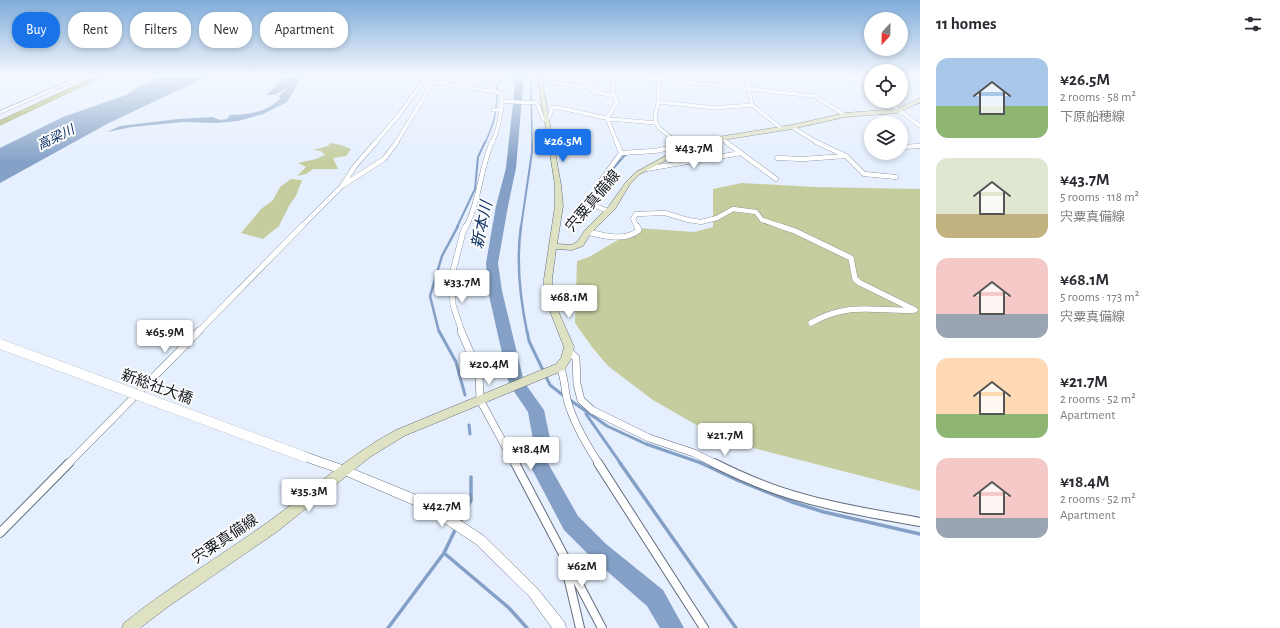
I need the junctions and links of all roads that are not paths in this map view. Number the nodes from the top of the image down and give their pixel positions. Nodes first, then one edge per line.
1 (20, 104) edge
2 (41, 104) edge
3 (406, 104) edge
4 (420, 104) edge
5 (500, 104) edge
6 (537, 104) edge
7 (544, 104) edge
8 (617, 104) edge
9 (658, 104) edge
10 (680, 104) edge
11 (828, 104) edge
12 (911, 104) edge
13 (752, 105) joint
14 (897, 108) edge
15 (900, 110) junction
16 (0, 113) edge
17 (845, 115) junction
18 (607, 118) junction
19 (546, 120) junction
20 (0, 123) edge
21 (656, 123) junction
22 (920, 126) edge
23 (794, 127) junction
24 (781, 128) junction
25 (721, 138) junction
26 (920, 146) edge
27 (682, 147) junction
28 (908, 147) edge
29 (621, 153) junction
30 (741, 153) junction
31 (845, 156) junction
32 (777, 158) dead end
33 (646, 169) junction
34 (896, 176) dead end
35 (776, 179) dead end
36 (342, 186) junction
37 (608, 211) junction
38 (588, 232) junction
39 (553, 246) junction
40 (811, 323) dead end
41 (0, 344) edge
42 (569, 351) junction
43 (560, 367) junction
44 (484, 398) junction
45 (344, 470) junction
46 (920, 522) edge
47 (0, 533) edge
48 (562, 553) junction
49 (129, 628) edge
50 (560, 628) edge
51 (580, 628) edge
52 (602, 628) edge
53 (704, 628) edge

1 - 16 street
2 - 20 highway
3 - 36 street
4 - 36 street
5 - 44 street
6 - 19 street
7 - 19 main road
8 - 18 street
9 - 21 street
10 - 13 street
11 - 17 street
12 - 15 main road, 宍粟真備線
13 - 24 street
14 - 15 street
15 - 17 main road, 宍粟真備線
15 - 22 street
17 - 23 main road, 宍粟真備線
18 - 19 street
18 - 21 street
18 - 29 street
19 - 39 main road
21 - 27 street
23 - 24 main road, 宍粟真備線
23 - 31 street
24 - 25 main road, 宍粟真備線
25 - 27 main road, 宍粟真備線
25 - 30 street
26 - 28 street
27 - 29 street
27 - 33 main road, 宍粟真備線
29 - 37 street
30 - 33 street
30 - 35 street
31 - 32 street
31 - 34 street
33 - 37 main road, 宍粟真備線
36 - 47 street
37 - 38 main road, 宍粟真備線
38 - 39 main road, 宍粟真備線
38 - 40 street
39 - 42 main road, 宍粟真備線
41 - 45 street, 新総社大橋, bridge
42 - 43 main road
42 - 46 street
43 - 44 main road, 宍粟真備線
43 - 53 street
44 - 45 main road, 宍粟真備線
44 - 48 street
45 - 49 main road, 宍粟真備線
45 - 50 street, 新総社大橋
48 - 51 street
48 - 52 street

